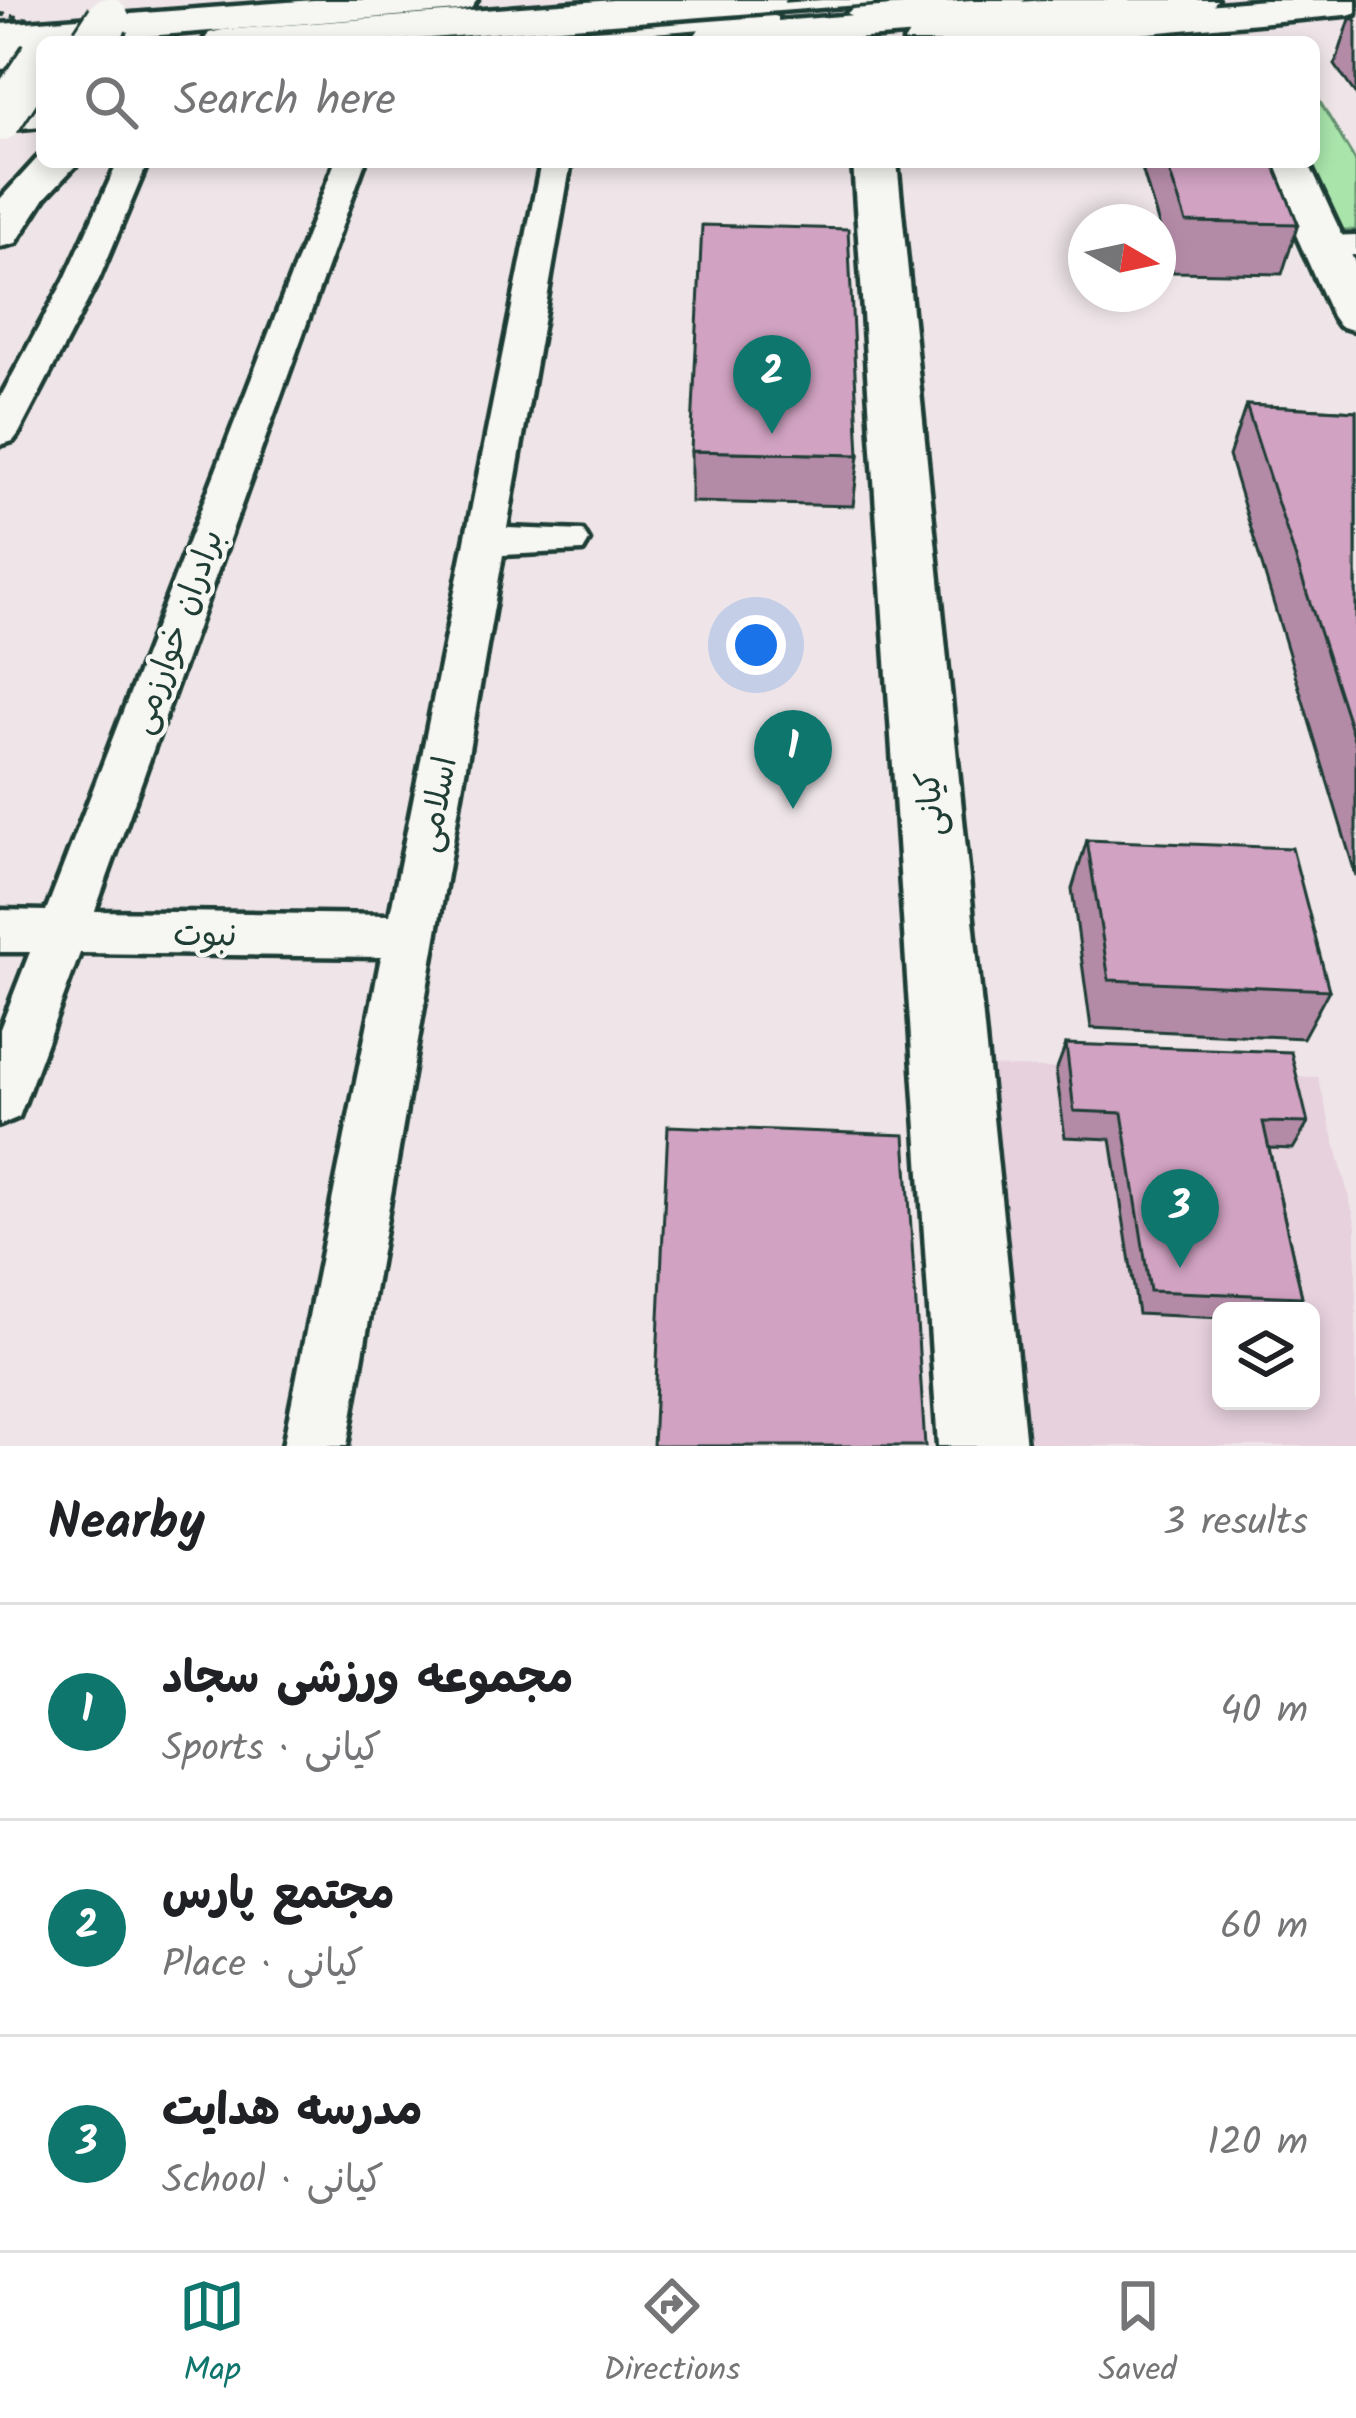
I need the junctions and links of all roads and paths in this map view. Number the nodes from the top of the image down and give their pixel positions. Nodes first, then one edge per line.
1 (155, 0) edge
2 (357, 0) edge
3 (458, 0) edge
4 (766, 0) edge
5 (872, 0) edge
6 (1019, 0) edge
7 (1356, 2) edge
8 (415, 4) junction
9 (1216, 19) edge
10 (67, 30) edge
11 (0, 36) edge
12 (301, 36) edge
13 (421, 36) edge
14 (568, 36) edge
15 (807, 36) edge
16 (999, 36) edge
17 (36, 42) edge
18 (36, 48) edge
19 (0, 57) edge
20 (0, 68) edge
21 (36, 71) edge
22 (36, 77) edge
23 (0, 80) edge
24 (36, 91) edge
25 (0, 94) edge
26 (0, 119) edge
27 (28, 144) edge
28 (130, 168) edge
29 (348, 168) edge
30 (555, 168) edge
31 (876, 168) edge
32 (1290, 168) edge
33 (0, 233) edge
34 (1340, 246) edge
35 (1356, 316) edge
36 (0, 433) edge
37 (569, 541) dead end
38 (485, 542) junction
39 (0, 931) edge
40 (63, 931) junction
41 (410, 937) junction
42 (0, 1100) edge
43 (314, 1446) edge
44 (982, 1446) edge

1 - 10 main road
2 - 8 main road
3 - 8 main road
4 - 12 highway
5 - 13 lane
6 - 14 lane
7 - 9 main road
8 - 11 main road
9 - 15 highway
9 - 16 main road
17 - 19 highway
18 - 20 lane
21 - 26 main road, bridge
22 - 23 lane
24 - 25 highway
26 - 27 main road
27 - 33 main road
28 - 36 street
29 - 40 street, برادران خوارزمی
30 - 38 street, اسلامی
31 - 44 main road, کیانی
32 - 34 main road
34 - 35 main road
37 - 38 street
38 - 41 street, اسلامی
39 - 40 street, نبوت
40 - 41 street, نبوت
40 - 42 street, برادران خوارزمی
41 - 43 street, اسلامی

